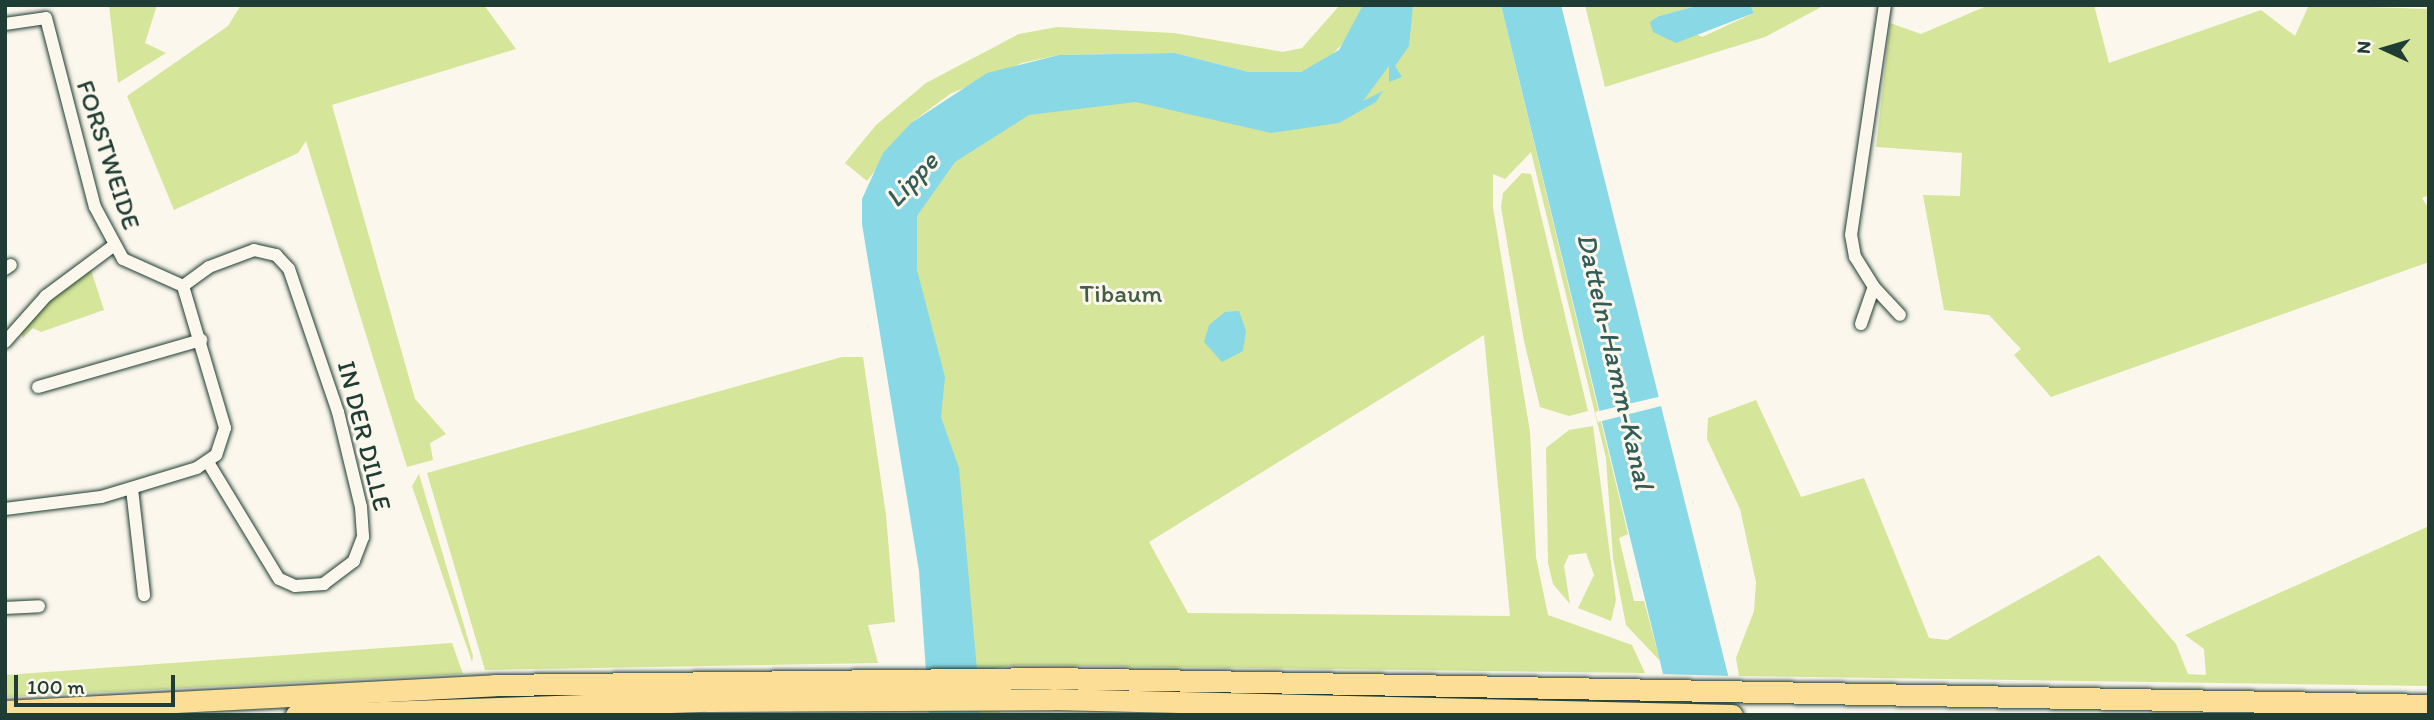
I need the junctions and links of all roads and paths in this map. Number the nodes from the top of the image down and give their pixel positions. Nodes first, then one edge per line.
1 (1885, 5) edge
2 (5, 24) edge
3 (113, 246) junction
4 (183, 286) junction
5 (1874, 287) junction
6 (1900, 315) dead end
7 (1861, 324) dead end
8 (201, 340) junction
9 (5, 342) edge
10 (38, 387) dead end
11 (209, 464) junction
12 (132, 489) junction
13 (5, 509) edge
14 (144, 595) dead end
15 (39, 606) dead end
16 (5, 608) edge
17 (849, 689) junction
18 (466, 697) junction
19 (2429, 705) edge
20 (5, 711) edge
21 (296, 715) edge
22 (1732, 715) edge

1 - 5 street
2 - 3 street, FORSTWEIDE
3 - 4 street, FORSTWEIDE
3 - 9 street
4 - 8 street
4 - 11 street, IN DER DILLE
5 - 6 street
5 - 7 street
8 - 10 street
8 - 11 street
11 - 12 street
12 - 13 street
12 - 14 street
15 - 16 street
17 - 18 highway
17 - 19 highway
17 - 22 highway
18 - 20 highway
18 - 21 highway

